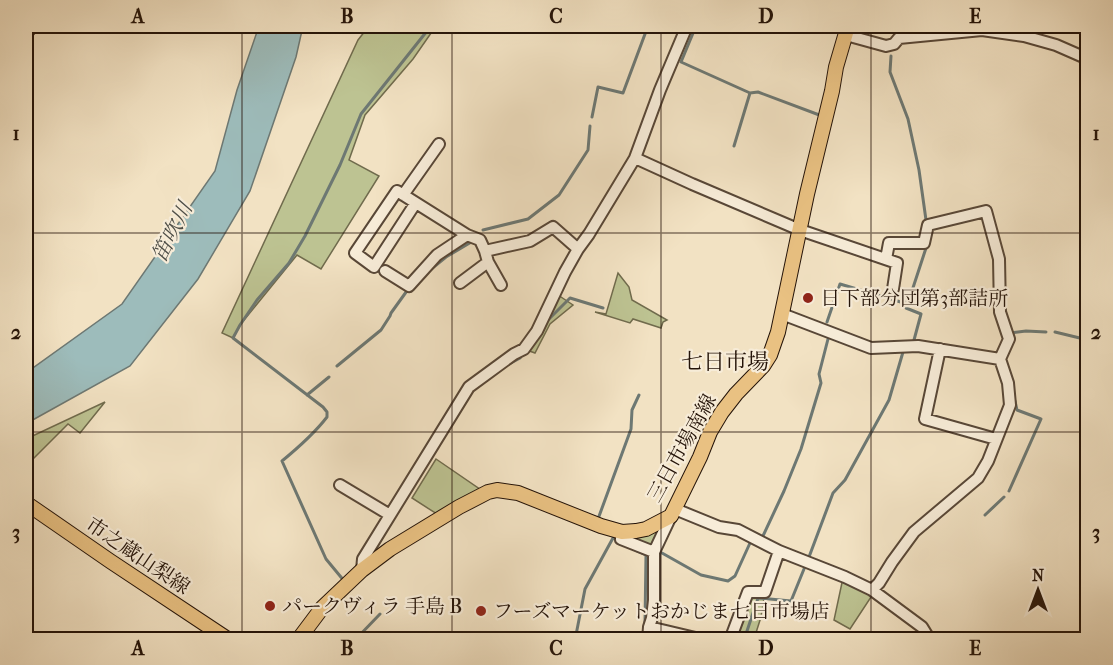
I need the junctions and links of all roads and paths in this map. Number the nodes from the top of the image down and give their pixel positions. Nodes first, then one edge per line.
1 (30, 26) edge
2 (687, 26) edge
3 (26, 30) edge
4 (847, 30) edge
5 (1088, 59) edge
6 (439, 144) dead end
7 (635, 158) junction
8 (403, 195) junction
9 (416, 204) junction
10 (800, 230) junction
11 (467, 235) junction
12 (578, 249) junction
13 (487, 256) junction
14 (886, 259) junction
15 (385, 272) dead end
16 (460, 283) dead end
17 (501, 285) dead end
18 (893, 289) dead end
19 (782, 314) junction
20 (940, 349) junction
21 (1000, 359) junction
22 (996, 439) junction
23 (340, 484) dead end
24 (26, 503) edge
25 (673, 512) junction
26 (390, 515) junction
27 (622, 532) junction
28 (779, 551) junction
29 (654, 552) junction
30 (362, 570) junction
31 (872, 590) junction
32 (649, 627) junction
33 (229, 639) edge
34 (298, 639) edge
35 (648, 639) edge
36 (704, 639) edge
37 (730, 639) edge
38 (930, 639) edge

1 - 3 highway
2 - 7 street
4 - 5 street
4 - 10 main road, 三日市場南線
6 - 8 street
7 - 10 street
7 - 12 street
8 - 9 street
8 - 9 street
9 - 11 street
10 - 14 street
10 - 19 main road, 三日市場南線
11 - 13 street
11 - 15 street
12 - 13 street
12 - 26 street
13 - 16 street
13 - 17 street
14 - 18 street
14 - 21 street
19 - 20 street
19 - 25 main road, 三日市場南線
20 - 21 street
20 - 22 street
21 - 22 street
22 - 31 street
23 - 26 street
24 - 33 main road, 市之蔵山梨線
25 - 27 main road, 三日市場南線
25 - 28 street
25 - 29 street
26 - 30 street
27 - 29 street
27 - 30 main road, 三日市場南線
28 - 31 street
28 - 37 street
29 - 32 street
30 - 34 main road, 三日市場南線
31 - 38 street
32 - 35 street
32 - 36 street

